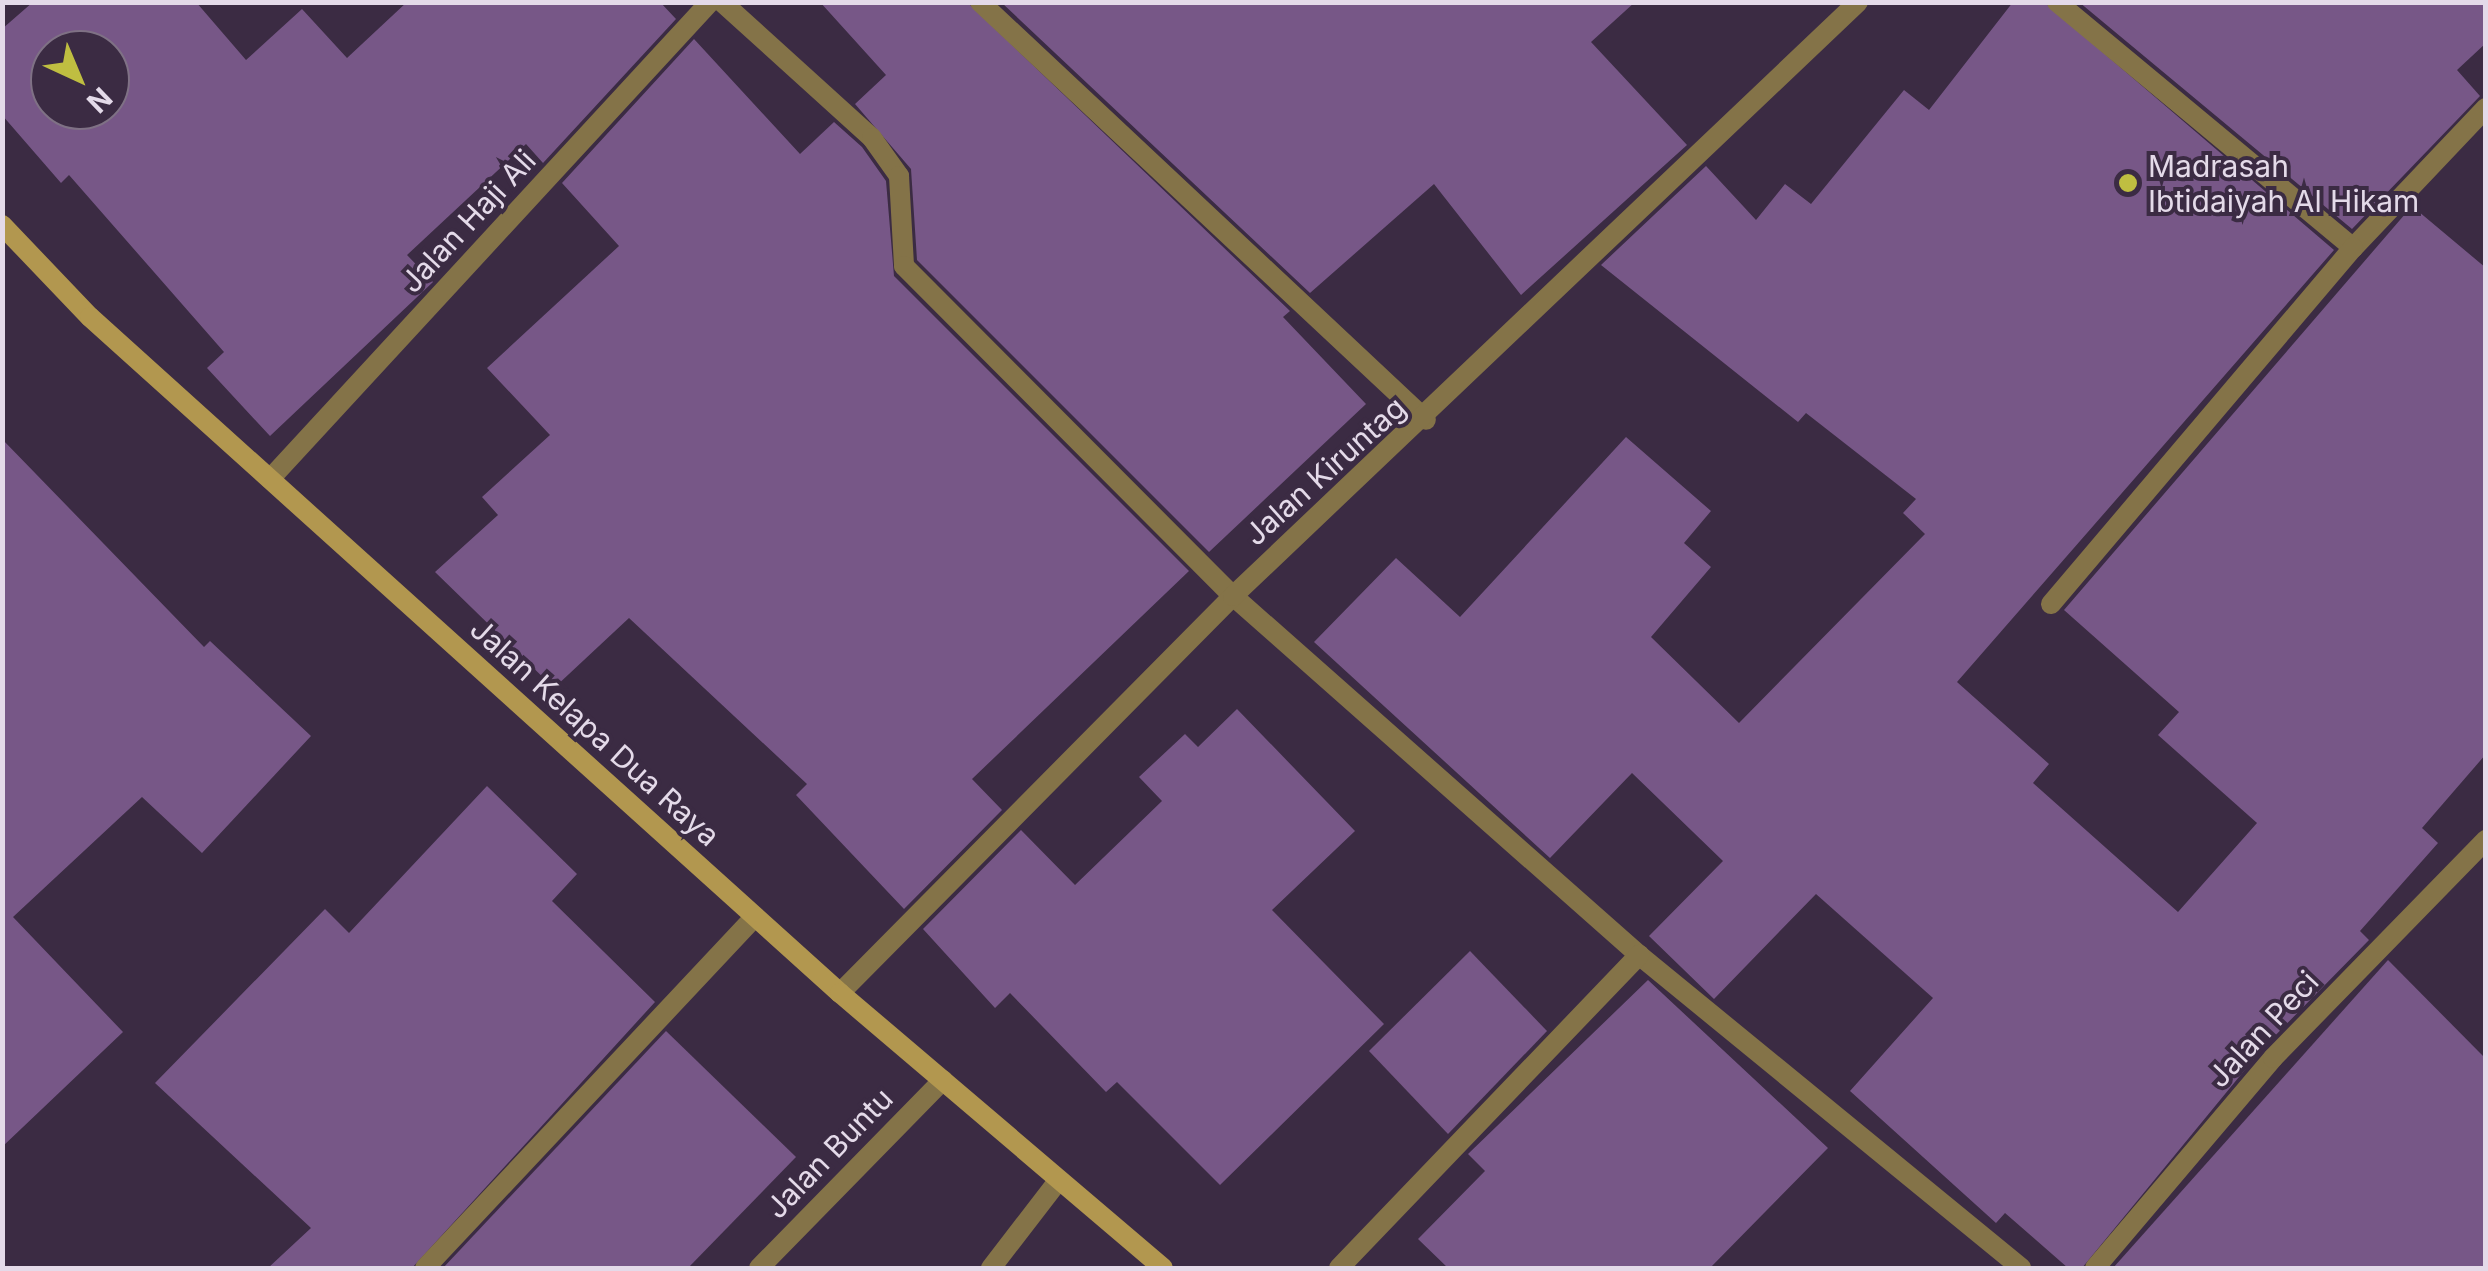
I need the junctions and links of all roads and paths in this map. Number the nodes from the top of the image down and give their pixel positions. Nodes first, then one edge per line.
1 (710, 2) edge
2 (722, 2) edge
3 (980, 2) edge
4 (1858, 2) edge
5 (2057, 2) edge
6 (2486, 108) edge
7 (2, 225) edge
8 (2353, 248) junction
9 (1426, 420) junction
10 (270, 479) junction
11 (1233, 596) junction
12 (2051, 604) dead end
13 (2486, 840) edge
14 (755, 916) junction
15 (1639, 955) junction
16 (840, 993) junction
17 (943, 1080) junction
18 (1058, 1181) junction
19 (425, 1268) edge
20 (759, 1268) edge
21 (991, 1268) edge
22 (1162, 1268) edge
23 (1339, 1268) edge
24 (2021, 1268) edge
25 (2095, 1268) edge

1 - 10 street, Jalan Haji Ali
2 - 11 street
3 - 9 street
4 - 9 street, Jalan Kiruntag
5 - 8 street
6 - 8 street
7 - 10 street, Jalan Kelapa Dua Raya
8 - 12 street
9 - 11 street, Jalan Kiruntag
10 - 14 street, Jalan Kelapa Dua Raya
11 - 15 street
11 - 16 street, Jalan Kiruntag
13 - 25 street, Jalan Peci
14 - 16 street, Jalan Kelapa Dua Raya
14 - 19 street
15 - 23 street
15 - 24 street
16 - 17 street, Jalan Kelapa Dua Raya
17 - 18 street, Jalan Kelapa Dua Raya
17 - 20 street, Jalan Buntu
18 - 21 street
18 - 22 street, Jalan Kelapa Dua Raya

